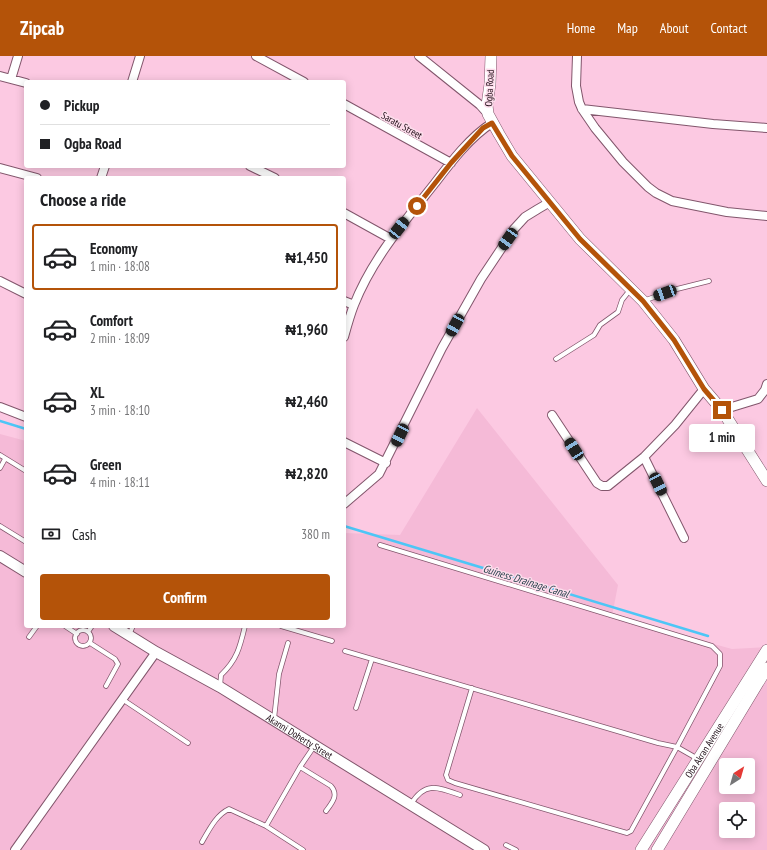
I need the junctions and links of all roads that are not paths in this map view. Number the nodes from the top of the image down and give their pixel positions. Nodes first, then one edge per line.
1 (18, 56) edge
2 (140, 56) edge
3 (256, 56) edge
4 (419, 56) edge
5 (491, 56) edge
6 (577, 56) edge
7 (0, 76) edge
8 (11, 79) junction
9 (133, 80) edge
10 (300, 80) edge
11 (24, 82) edge
12 (346, 105) edge
13 (582, 109) junction
14 (490, 118) junction
15 (767, 128) edge
16 (451, 163) junction
17 (0, 168) edge
18 (254, 168) edge
19 (30, 176) edge
20 (271, 176) edge
21 (550, 202) junction
22 (346, 214) edge
23 (767, 216) edge
24 (391, 239) junction
25 (0, 281) edge
26 (709, 281) dead end
27 (631, 289) junction
28 (24, 293) edge
29 (643, 301) junction
30 (346, 302) edge
31 (354, 305) junction
32 (346, 331) edge
33 (556, 359) dead end
34 (767, 384) edge
35 (704, 389) junction
36 (0, 407) edge
37 (722, 410) junction
38 (24, 416) edge
39 (552, 416) dead end
40 (346, 443) edge
41 (0, 456) edge
42 (644, 457) junction
43 (5, 459) junction
44 (386, 463) junction
45 (0, 468) edge
46 (24, 471) edge
47 (767, 480) edge
48 (346, 502) edge
49 (0, 526) edge
50 (684, 538) dead end
51 (24, 541) edge
52 (380, 545) dead end
53 (0, 556) edge
54 (24, 571) edge
55 (36, 628) edge
56 (68, 628) edge
57 (91, 628) edge
58 (121, 628) edge
59 (244, 628) edge
60 (288, 628) edge
61 (131, 631) edge
62 (88, 632) junction
63 (77, 634) junction
64 (29, 638) dead end
65 (332, 641) dead end
66 (90, 643) junction
67 (288, 643) dead end
68 (767, 650) edge
69 (346, 651) dead end
70 (156, 652) junction
71 (372, 659) junction
72 (767, 668) edge
73 (106, 686) dead end
74 (220, 687) junction
75 (472, 688) junction
76 (122, 699) junction
77 (356, 708) dead end
78 (274, 721) junction
79 (188, 743) dead end
80 (315, 745) junction
81 (677, 747) junction
82 (698, 759) junction
83 (300, 767) junction
84 (460, 795) dead end
85 (411, 805) junction
86 (326, 811) dead end
87 (266, 826) junction
88 (202, 842) dead end
89 (506, 845) dead end
90 (14, 850) edge
91 (303, 850) edge
92 (484, 850) edge
93 (516, 850) edge
94 (641, 850) edge
95 (657, 850) edge

1 - 8 street
2 - 9 street
3 - 10 street
4 - 14 street
5 - 14 main road, Ogba Road
6 - 13 street
7 - 8 street
8 - 11 street
12 - 16 street, Saratu Street
13 - 15 street
13 - 23 street
14 - 16 street
14 - 21 main road
16 - 24 street
17 - 19 street
18 - 20 street
21 - 27 main road
21 - 44 street
22 - 24 street
24 - 31 street
25 - 28 street
26 - 29 lane
27 - 29 main road
27 - 33 lane
29 - 35 main road
30 - 31 street
31 - 32 street
34 - 37 street
35 - 37 main road
35 - 42 street
36 - 38 street
37 - 47 main road
39 - 42 street
40 - 44 street
41 - 43 lane
42 - 50 street
43 - 45 lane
43 - 46 lane
44 - 48 street
49 - 51 lane
52 - 81 lane
53 - 54 street
55 - 64 lane
56 - 63 lane
57 - 62 lane
58 - 61 street, Akanni Doherty Street
59 - 74 lane
60 - 65 lane
61 - 70 street, Akanni Doherty Street
62 - 63 lane
62 - 66 lane
63 - 66 lane
66 - 73 lane
67 - 78 lane
68 - 82 main road, Oba Akran Avenue
69 - 71 lane
70 - 74 street, Akanni Doherty Street
70 - 76 street
71 - 75 lane
71 - 77 lane
72 - 95 main road, Oba Akran Avenue
74 - 78 street, Akanni Doherty Street
75 - 81 lane
75 - 81 lane
76 - 79 lane
76 - 90 street
78 - 80 street, Akanni Doherty Street
80 - 83 lane
80 - 85 street, Akanni Doherty Street
81 - 82 lane
82 - 94 main road, Oba Akran Avenue
83 - 86 lane
83 - 87 lane
84 - 85 lane
85 - 92 street, Akanni Doherty Street
87 - 88 lane
87 - 91 lane
89 - 93 lane

